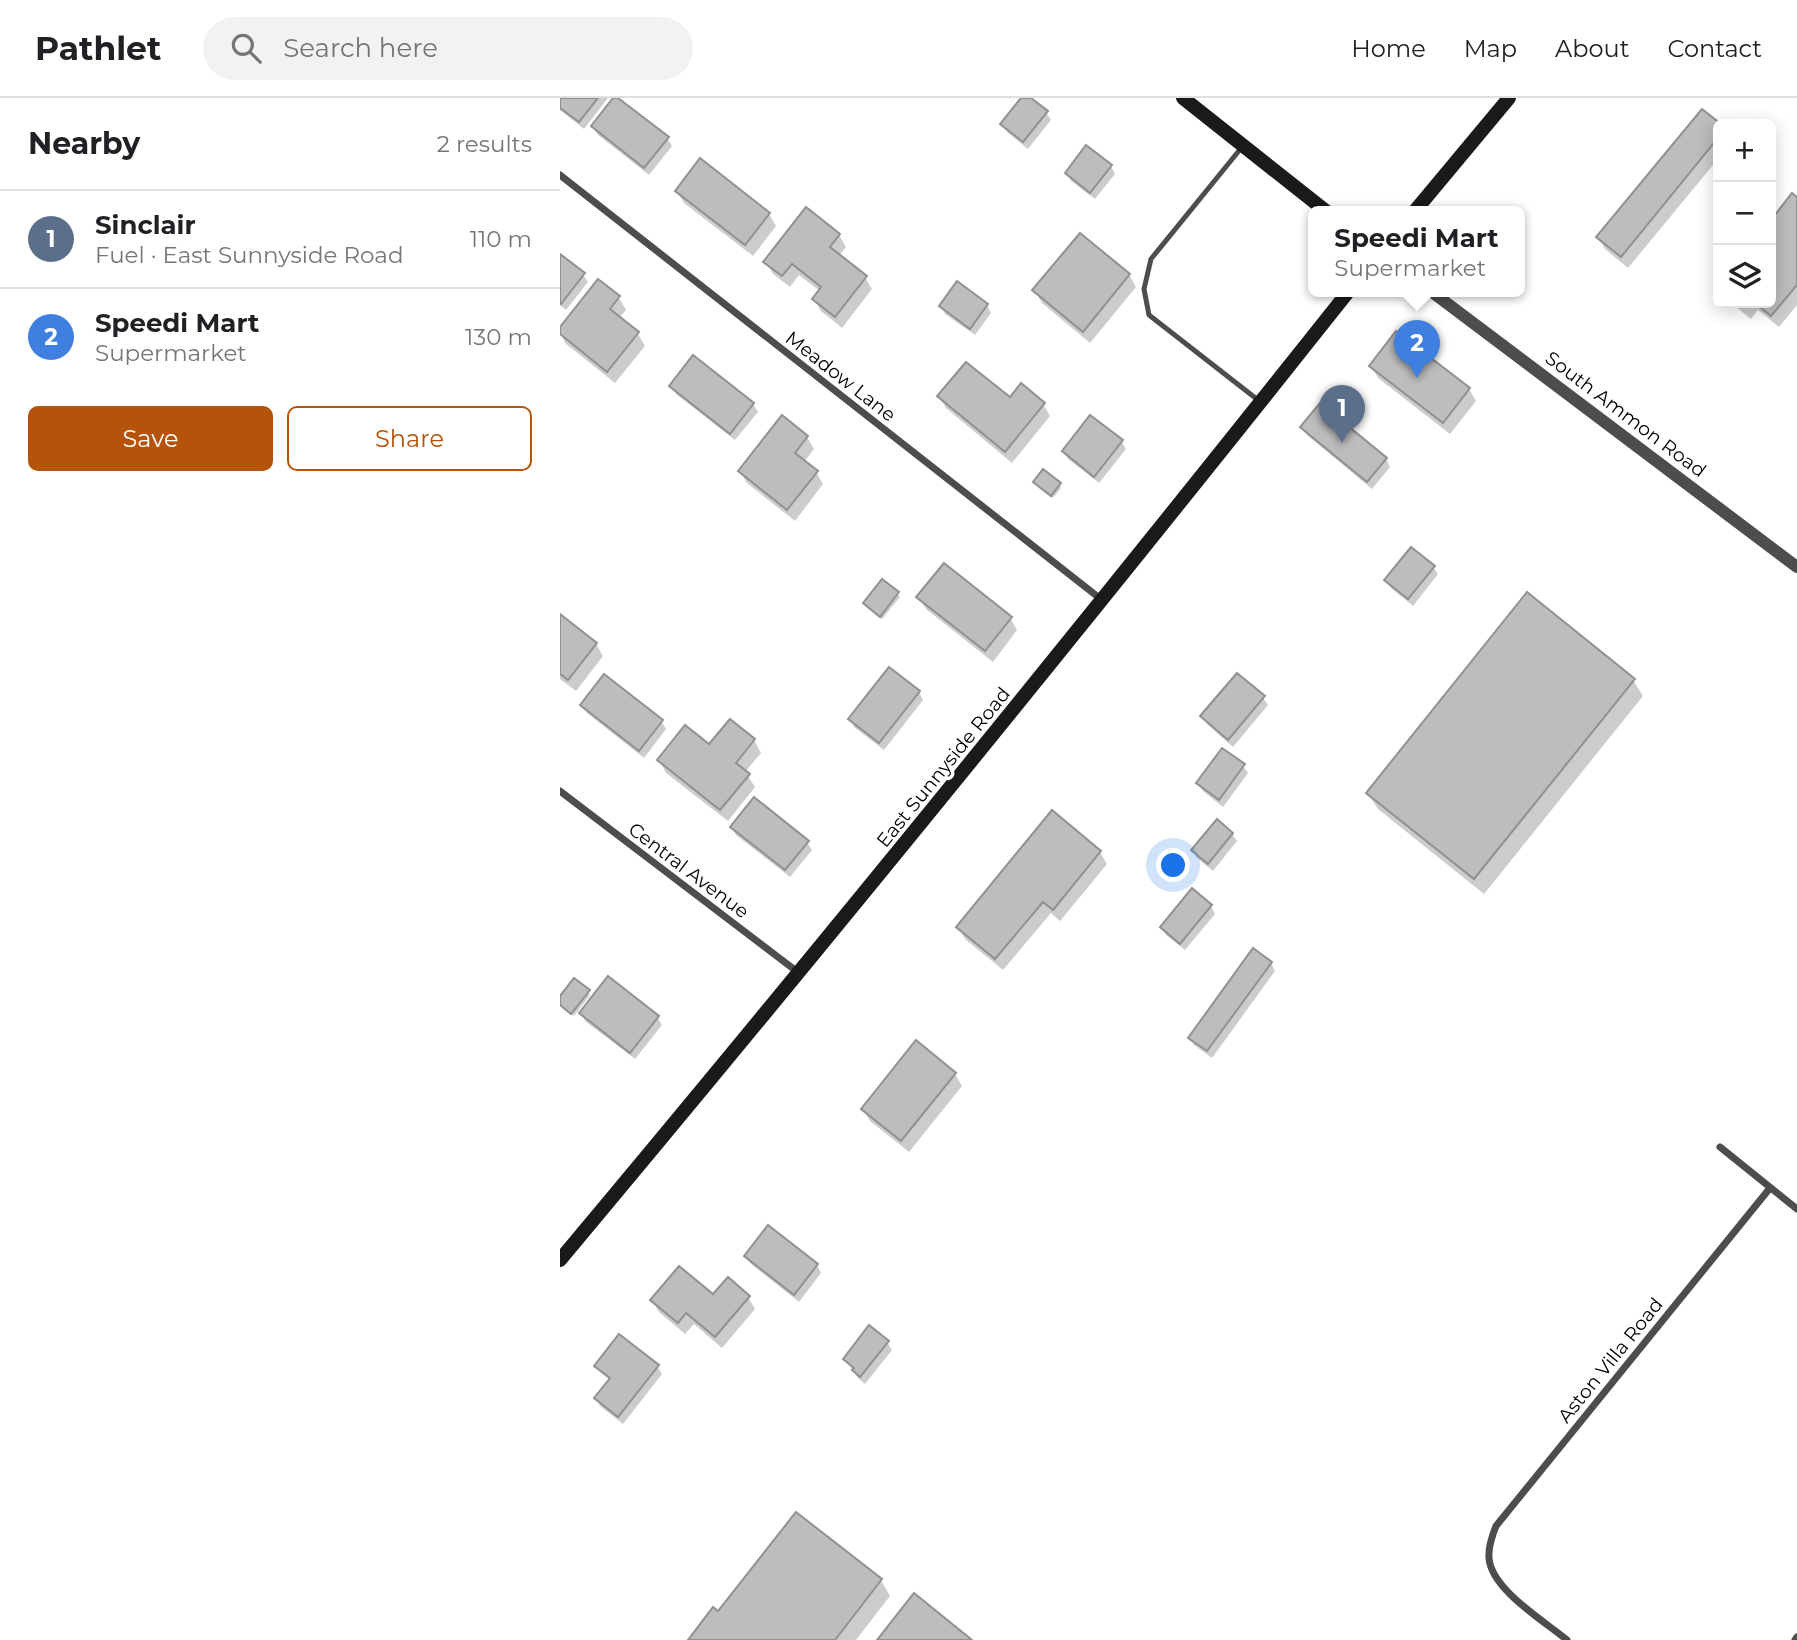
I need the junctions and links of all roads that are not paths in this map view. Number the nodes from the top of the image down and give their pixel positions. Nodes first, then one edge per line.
1 (1183, 98) edge
2 (1509, 98) edge
3 (1243, 146) junction
4 (560, 175) edge
5 (1319, 206) edge
6 (1419, 206) edge
7 (1344, 297) edge
8 (1439, 297) edge
9 (1261, 402) junction
10 (1797, 566) edge
11 (1102, 601) junction
12 (560, 791) edge
13 (800, 974) junction
14 (1720, 1147) dead end
15 (1770, 1188) junction
16 (1797, 1209) edge
17 (560, 1261) edge
18 (1567, 1640) edge

1 - 3 main road
2 - 6 main road
3 - 5 main road
3 - 9 lane
4 - 11 street, Meadow Lane
7 - 9 main road, East Sunnyside Road
8 - 10 street, South Ammon Road
9 - 11 main road, East Sunnyside Road
11 - 13 main road, East Sunnyside Road
12 - 13 street, Central Avenue
13 - 17 main road, East Sunnyside Road
14 - 15 street
15 - 16 street
15 - 18 street, Aston Villa Road

